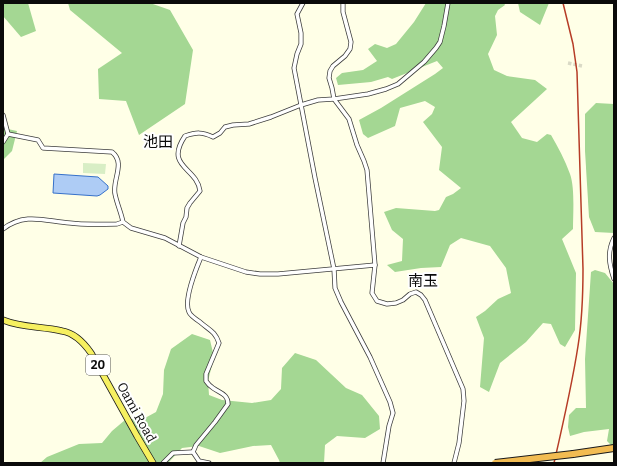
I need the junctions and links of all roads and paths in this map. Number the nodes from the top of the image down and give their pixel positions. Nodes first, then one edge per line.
1 (303, 3) edge
2 (343, 3) edge
3 (448, 3) edge
4 (334, 100) junction
5 (301, 105) junction
6 (3, 115) edge
7 (8, 134) junction
8 (3, 142) edge
9 (122, 222) junction
10 (3, 229) edge
11 (614, 238) edge
12 (179, 246) junction
13 (201, 257) junction
14 (374, 265) junction
15 (334, 269) junction
16 (614, 279) edge
17 (3, 320) edge
18 (614, 448) edge
19 (193, 452) junction
20 (153, 463) edge
21 (164, 463) edge
22 (209, 463) edge
23 (383, 463) edge
24 (454, 463) edge
25 (495, 463) edge

1 - 5 street
2 - 4 street
3 - 4 street
4 - 5 street
4 - 14 street
5 - 12 street
5 - 15 street
6 - 7 street
7 - 8 street
7 - 9 street
9 - 10 street
9 - 12 street
11 - 16 street
12 - 13 street
13 - 15 street
13 - 19 street
14 - 15 street
14 - 24 street
15 - 23 street
17 - 20 main road, Oami Road / 20
18 - 25 highway, bridge
19 - 21 street
19 - 22 street

